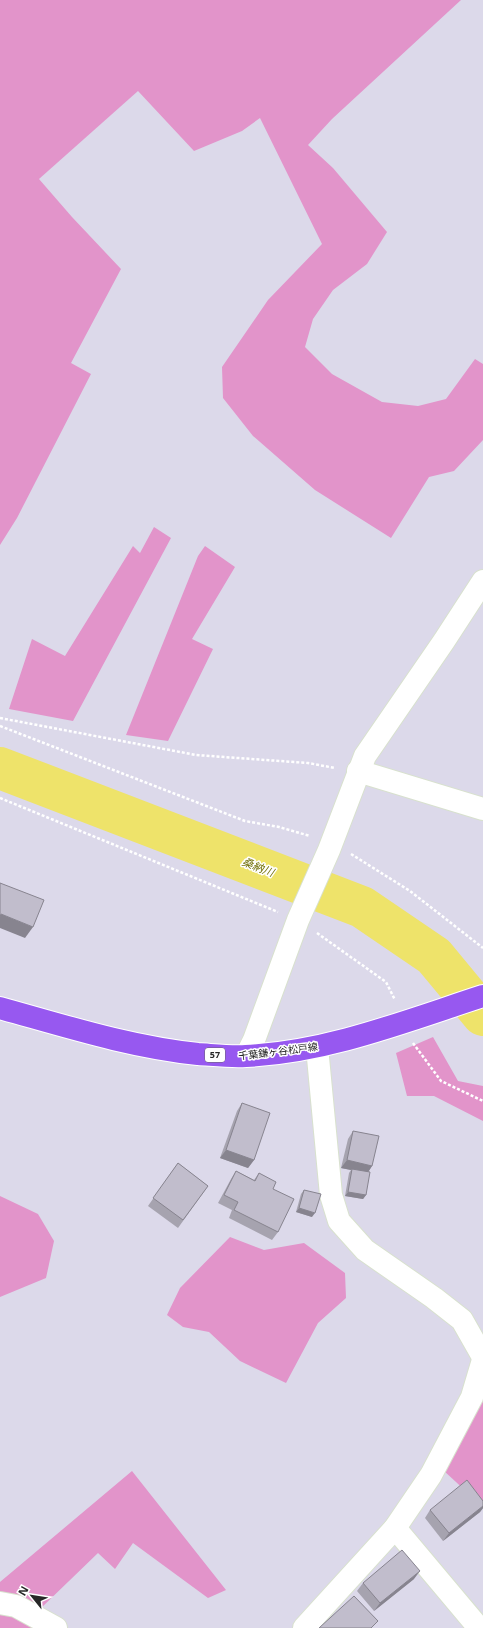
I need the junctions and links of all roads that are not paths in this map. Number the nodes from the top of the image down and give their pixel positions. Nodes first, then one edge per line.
1 (483, 581) edge
2 (358, 771) junction
3 (483, 809) edge
4 (483, 996) edge
5 (0, 1008) edge
6 (317, 1048) junction
7 (246, 1056) junction
8 (473, 1322) edge
9 (483, 1357) edge
10 (483, 1360) edge
11 (395, 1528) junction
12 (0, 1603) edge
13 (56, 1628) edge
14 (304, 1628) edge
15 (479, 1628) edge

1 - 2 street
2 - 3 street
2 - 7 street
4 - 6 main road, 千葉鎌ヶ谷松戸線 / 57
5 - 7 main road, 千葉鎌ヶ谷松戸線 / 57
6 - 7 main road, 千葉鎌ヶ谷松戸線 / 57
6 - 8 street
8 - 9 street
10 - 11 street
11 - 14 street
11 - 15 street
12 - 13 street

